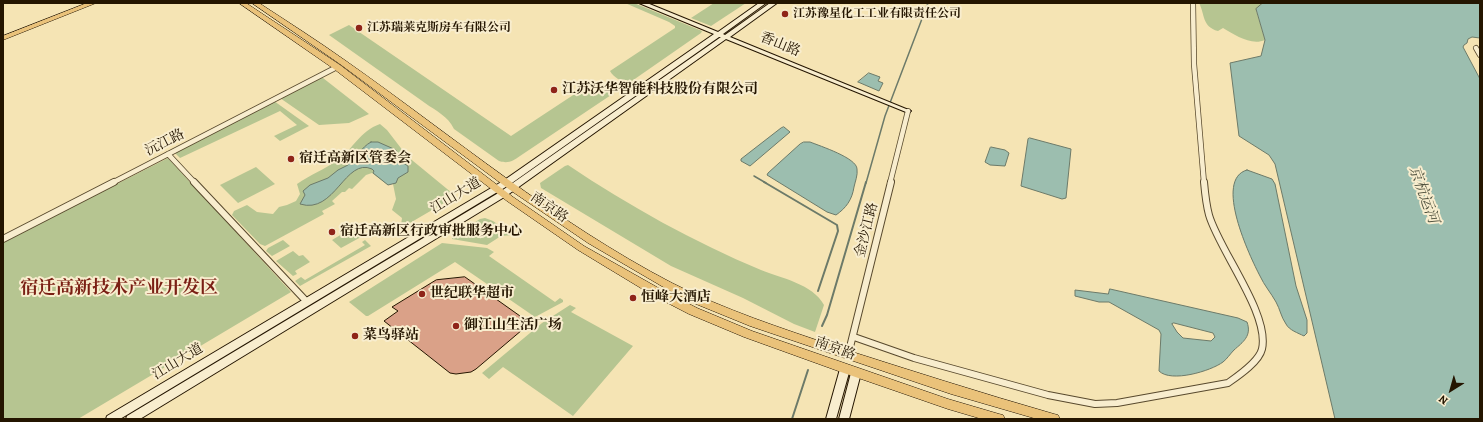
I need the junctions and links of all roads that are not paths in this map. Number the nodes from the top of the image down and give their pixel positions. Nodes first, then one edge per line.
1 (93, 3) edge
2 (242, 3) edge
3 (255, 3) edge
4 (642, 3) edge
5 (763, 3) edge
6 (774, 3) edge
7 (1194, 3) edge
8 (723, 36) junction
9 (3, 38) edge
10 (1478, 48) edge
11 (1480, 56) edge
12 (337, 67) junction
13 (908, 111) joint
14 (168, 154) junction
15 (510, 185) junction
16 (499, 192) junction
17 (3, 239) edge
18 (307, 302) junction
19 (854, 337) junction
20 (848, 355) junction
21 (844, 369) junction
22 (856, 373) junction
23 (111, 419) edge
24 (131, 419) edge
25 (831, 419) edge
26 (844, 419) edge
27 (999, 419) edge
28 (1054, 419) edge

1 - 9 main road
2 - 12 main road, 南京路
3 - 15 main road, 南京路
4 - 8 street, 香山路
5 - 8 street, 江山大道
6 - 8 street, 江山大道
7 - 19 street
8 - 13 street, 香山路
8 - 15 street, 江山大道
10 - 11 street
12 - 14 street, 沅江路
12 - 16 main road, 南京路
13 - 19 street, 金沙江路
14 - 17 street, 沅江路
14 - 18 street
15 - 16 street, 江山大道
15 - 20 main road, 南京路
16 - 18 street, 江山大道
16 - 21 main road, 南京路
16 - 24 street, 江山大道
18 - 23 street, 江山大道
19 - 20 street, 金沙江路
20 - 28 main road, 南京路
21 - 22 main road, 南京路
21 - 25 street
22 - 26 street
22 - 27 main road, 南京路

